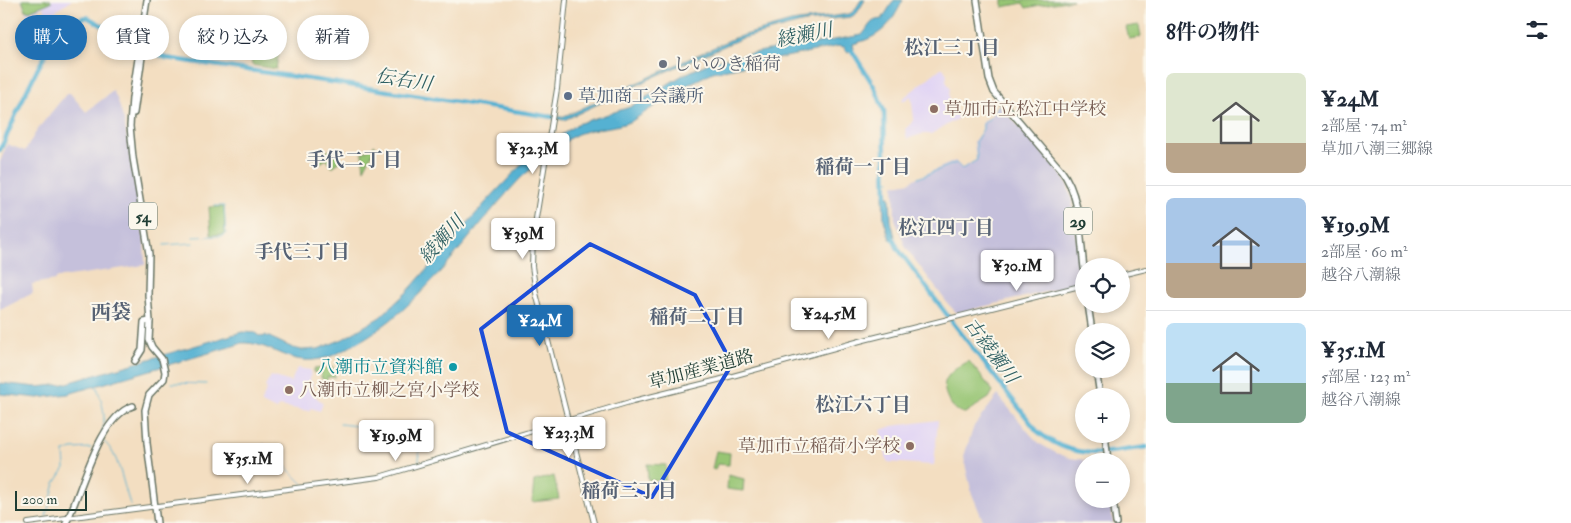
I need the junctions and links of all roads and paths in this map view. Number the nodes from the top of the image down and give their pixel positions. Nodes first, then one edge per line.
1 (149, 0) edge
2 (566, 0) edge
3 (977, 0) edge
4 (1083, 258) edge
5 (1146, 269) edge
6 (1130, 273) edge
7 (1075, 287) edge
8 (150, 321) junction
9 (136, 361) dead end
10 (133, 406) dead end
11 (569, 420) junction
12 (157, 506) junction
13 (1114, 508) edge
14 (68, 520) edge
15 (28, 523) edge
16 (159, 523) edge
17 (594, 523) edge
18 (1116, 523) edge

1 - 8 main road, 54
2 - 11 main road
3 - 4 main road, 29
5 - 6 main road
7 - 11 main road, 草加産業道路
8 - 9 main road, 54
8 - 12 main road, 54
10 - 14 main road
11 - 12 main road, 草加産業道路
11 - 17 main road
12 - 14 main road, 草加産業道路
12 - 16 main road, 54
13 - 18 main road
14 - 15 main road, 草加産業道路

